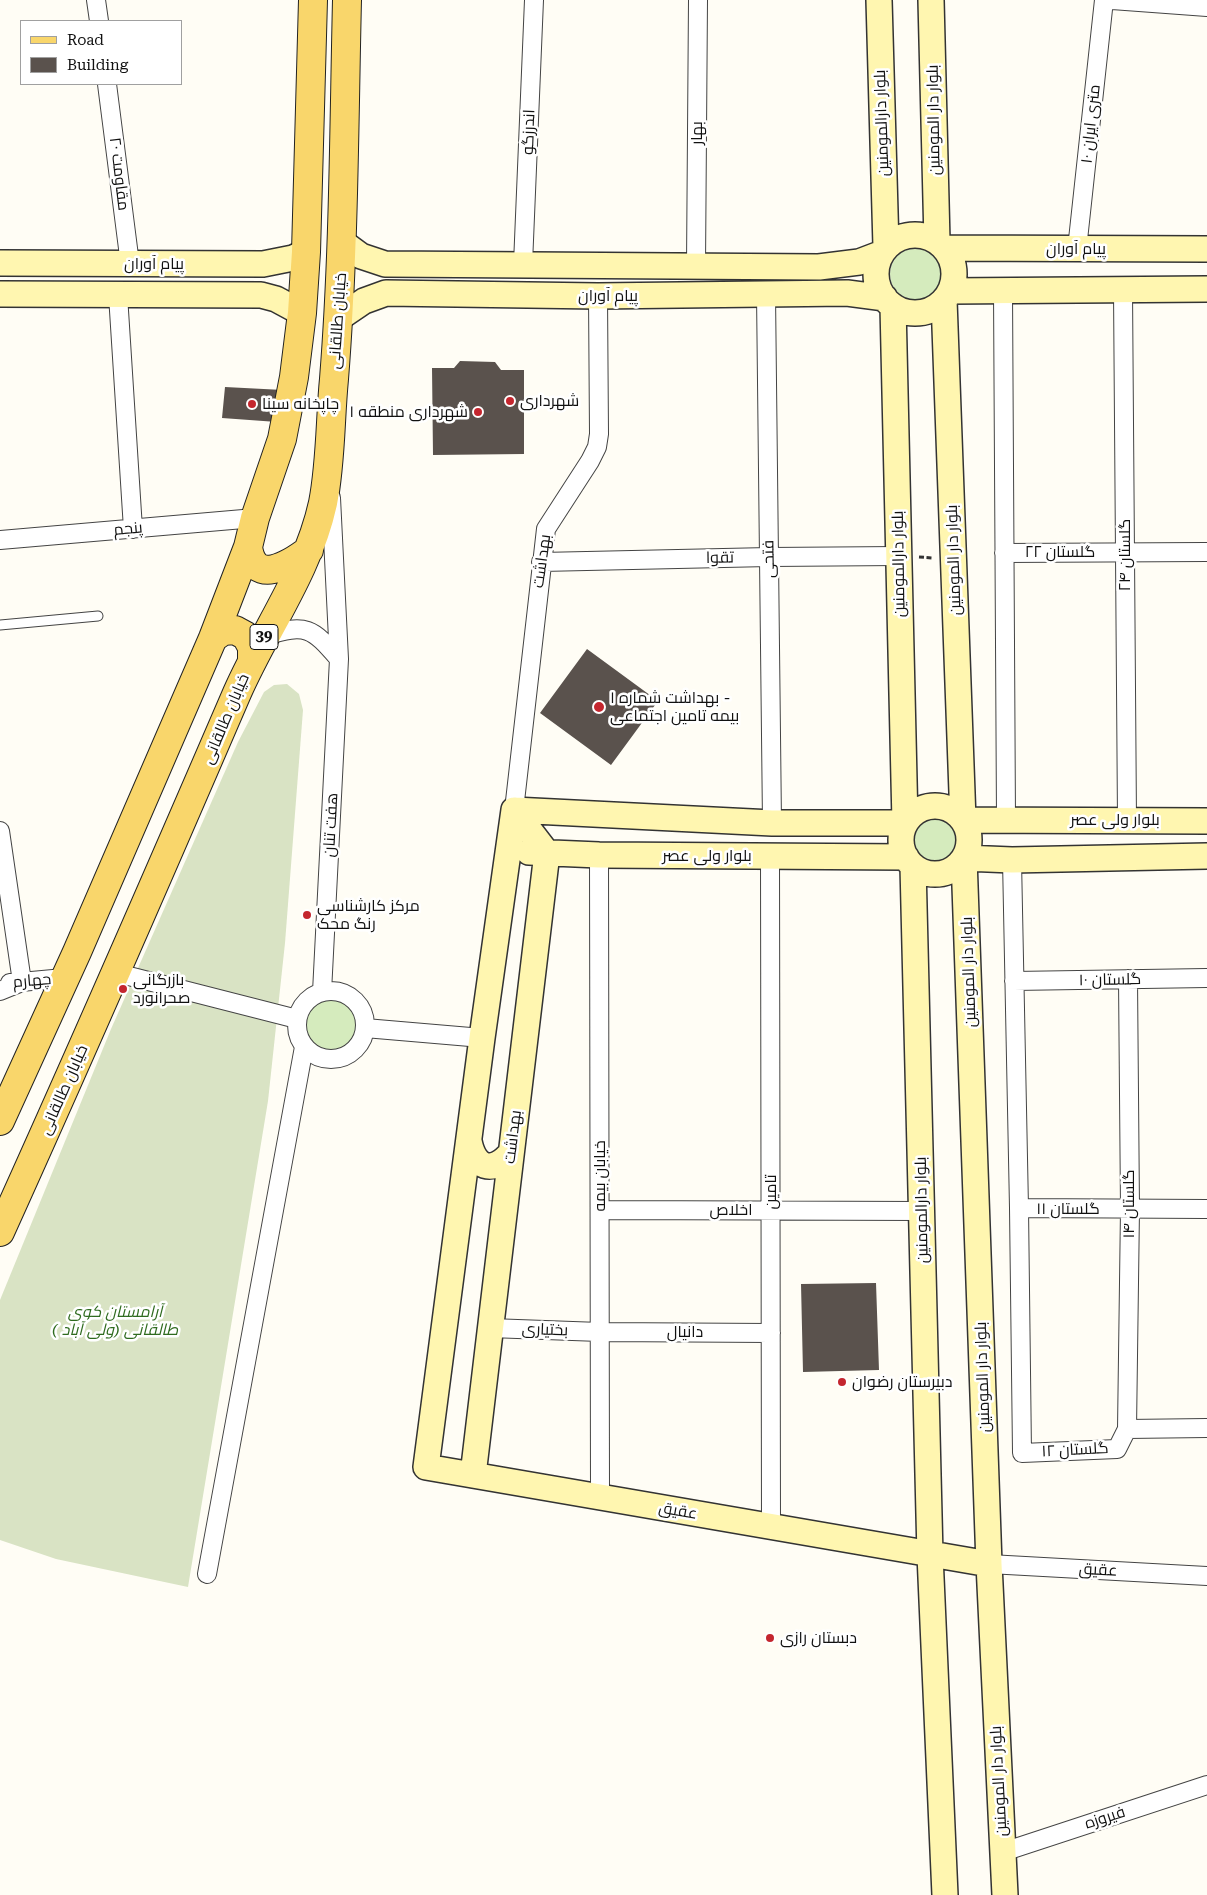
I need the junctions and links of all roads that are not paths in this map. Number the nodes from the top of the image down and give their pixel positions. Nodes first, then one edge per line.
1 (96, 0) edge
2 (312, 0) edge
3 (347, 0) edge
4 (534, 0) edge
5 (698, 0) edge
6 (879, 0) edge
7 (931, 0) edge
8 (1104, 0) edge
9 (1112, 0) edge
10 (1207, 7) edge
11 (99, 20) edge
12 (107, 85) edge
13 (342, 242) junction
14 (941, 245) junction
15 (1077, 249) junction
16 (1207, 249) edge
17 (883, 250) junction
18 (306, 252) junction
19 (0, 263) edge
20 (130, 264) junction
21 (263, 264) junction
22 (385, 264) junction
23 (523, 264) junction
24 (696, 265) junction
25 (842, 265) junction
26 (1207, 289) edge
27 (1123, 290) junction
28 (1003, 291) junction
29 (386, 293) junction
30 (848, 293) junction
31 (0, 294) edge
32 (766, 294) junction
33 (118, 295) junction
34 (261, 295) junction
35 (598, 296) junction
36 (947, 296) junction
37 (889, 302) junction
38 (302, 313) junction
39 (339, 318) junction
40 (329, 455) junction
41 (256, 518) junction
42 (133, 529) junction
43 (0, 540) edge
44 (248, 547) junction
45 (309, 550) junction
46 (1125, 552) junction
47 (1207, 552) edge
48 (1004, 553) junction
49 (899, 556) junction
50 (769, 557) junction
51 (541, 562) junction
52 (98, 616) dead end
53 (0, 626) edge
54 (265, 636) junction
55 (212, 638) junction
56 (252, 659) junction
57 (339, 659) junction
58 (514, 810) junction
59 (1006, 819) junction
60 (963, 820) junction
61 (1128, 820) junction
62 (1207, 821) edge
63 (772, 823) junction
64 (905, 823) junction
65 (0, 831) edge
66 (510, 851) junction
67 (547, 853) junction
68 (599, 855) junction
69 (770, 856) junction
70 (1207, 856) edge
71 (964, 858) junction
72 (1012, 860) junction
73 (909, 861) junction
74 (117, 973) junction
75 (64, 978) junction
76 (1207, 978) edge
77 (1128, 979) junction
78 (1014, 981) junction
79 (22, 982) junction
80 (0, 984) edge
81 (0, 991) edge
82 (322, 992) junction
83 (297, 1019) junction
84 (365, 1028) junction
85 (482, 1038) junction
86 (304, 1047) junction
87 (0, 1121) edge
88 (469, 1141) junction
89 (511, 1153) junction
90 (1019, 1208) junction
91 (1130, 1209) junction
92 (1207, 1209) edge
93 (600, 1210) junction
94 (771, 1210) junction
95 (922, 1211) junction
96 (0, 1232) edge
97 (490, 1328) junction
98 (600, 1332) junction
99 (771, 1333) junction
100 (1207, 1428) edge
101 (1127, 1430) junction
102 (426, 1467) joint
103 (473, 1475) junction
104 (600, 1497) junction
105 (771, 1527) junction
106 (930, 1555) junction
107 (989, 1564) junction
108 (207, 1574) dead end
109 (1207, 1576) edge
110 (1207, 1785) edge
111 (1002, 1852) junction
112 (945, 1895) edge
113 (1004, 1895) edge

1 - 11 street
2 - 18 main road
3 - 13 main road, خیابان طالقانی / 39
4 - 23 street, اندرزگو
5 - 24 street, بهار
6 - 17 street, بلوار دارالمومنین
7 - 14 street, بلوار دار المومنین
8 - 15 street, ۱۰ متری ایران
9 - 10 street
12 - 20 street, مقاومت ۲۰
13 - 22 street, پیام آوران
13 - 39 main road, خیابان طالقانی / 39
14 - 15 street, پیام آوران
14 - 17 street
14 - 36 street
15 - 16 street, پیام آوران
17 - 25 street, پیام آوران
17 - 37 street
18 - 21 street, پیام آوران
18 - 38 main road
19 - 20 street, پیام آوران
20 - 21 street, پیام آوران
21 - 34 street
22 - 23 street, پیام آوران
22 - 29 street
23 - 24 street, پیام آوران
24 - 25 street, پیام آوران
25 - 30 street
26 - 27 street
27 - 28 street
27 - 46 street, گلستان ۲۴
28 - 36 street
28 - 48 street
29 - 35 street, پیام آوران
29 - 39 street, پیام آوران
30 - 32 street, پیام آوران
30 - 37 street, پیام آوران
31 - 33 street, پیام آوران
32 - 35 street, پیام آوران
32 - 50 street, فتحی
33 - 34 street, پیام آوران
33 - 42 street
34 - 38 street, پیام آوران
35 - 51 street, بهداشت
36 - 37 street
36 - 60 street, بلوار دار المومنین
37 - 49 street, بلوار دارالمومنین
38 - 41 main road
39 - 40 main road, خیابان طالقانی / 39
40 - 45 main road, خیابان طالقانی / 39
40 - 57 street, هفت تنان
41 - 42 street, پنجم
41 - 44 main road
42 - 43 street, پنجم
44 - 45 main road
44 - 55 main road
45 - 54 main road, خیابان طالقانی / 39
46 - 47 street, گلستان ۲۲
46 - 48 street, گلستان ۲۲
46 - 61 street, گلستان ۲۴
48 - 59 street
49 - 50 street, تقوا
49 - 64 street, بلوار دارالمومنین
50 - 51 street, تقوا
50 - 63 street, فتحی
51 - 58 street, بهداشت
52 - 53 lane
54 - 56 main road, خیابان طالقانی / 39
54 - 57 street
55 - 56 main road
55 - 75 main road
56 - 74 main road, خیابان طالقانی / 39
57 - 82 street, هفت تنان
58 - 63 street
58 - 66 street, بهداشت
58 - 67 street
59 - 60 street, بلوار ولی عصر
59 - 61 street, بلوار ولی عصر
60 - 64 street
60 - 71 street
61 - 62 street, بلوار ولی عصر
63 - 64 street
64 - 73 street
65 - 79 street
66 - 67 street, بلوار ولی عصر
66 - 85 street, بهداشت
67 - 68 street, بلوار ولی عصر
67 - 89 street, بهداشت
68 - 69 street, بلوار ولی عصر
68 - 93 street, خیابان بیمه
69 - 73 street, بلوار ولی عصر
69 - 94 street, تامین
70 - 72 street
71 - 72 street
71 - 73 street
71 - 107 street, بلوار دار المومنین
72 - 78 street
73 - 95 street, بلوار دارالمومنین
74 - 83 street
74 - 96 main road, خیابان طالقانی / 39
75 - 79 street, چهارم
75 - 87 main road
76 - 77 street, گلستان ۱۰
77 - 78 street, گلستان ۱۰
77 - 91 street, گلستان ۱۴
78 - 90 street
79 - 80 street, چهارم
79 - 81 street
82 - 83 street
82 - 84 street
83 - 86 street
84 - 85 street
84 - 86 street
85 - 88 street, بهداشت
86 - 108 street
88 - 89 street
88 - 102 street, بهداشت
89 - 97 street, بهداشت
90 - 91 street, گلستان ۱۱
90 - 101 street, گلستان ۱۲
91 - 92 street, گلستان ۱۱
91 - 101 street, گلستان ۱۴
93 - 94 street, اخلاص
93 - 98 street, خیابان بیمه
94 - 95 street, اخلاص
94 - 99 street, تامین
95 - 106 street, بلوار دارالمومنین
97 - 98 street, بختیاری
97 - 103 street, بهداشت
98 - 99 street, دانیال
98 - 104 street, خیابان بیمه
99 - 105 street, تامین
100 - 101 street, گلستان ۱۲
102 - 103 street, عقیق
103 - 104 street, عقیق
104 - 105 street, عقیق
105 - 106 street, عقیق
106 - 107 street, عقیق
106 - 112 street
107 - 109 street, عقیق
107 - 111 street, بلوار دار المومنین
110 - 111 street, فیروزه
111 - 113 street, بلوار دار المومنین

